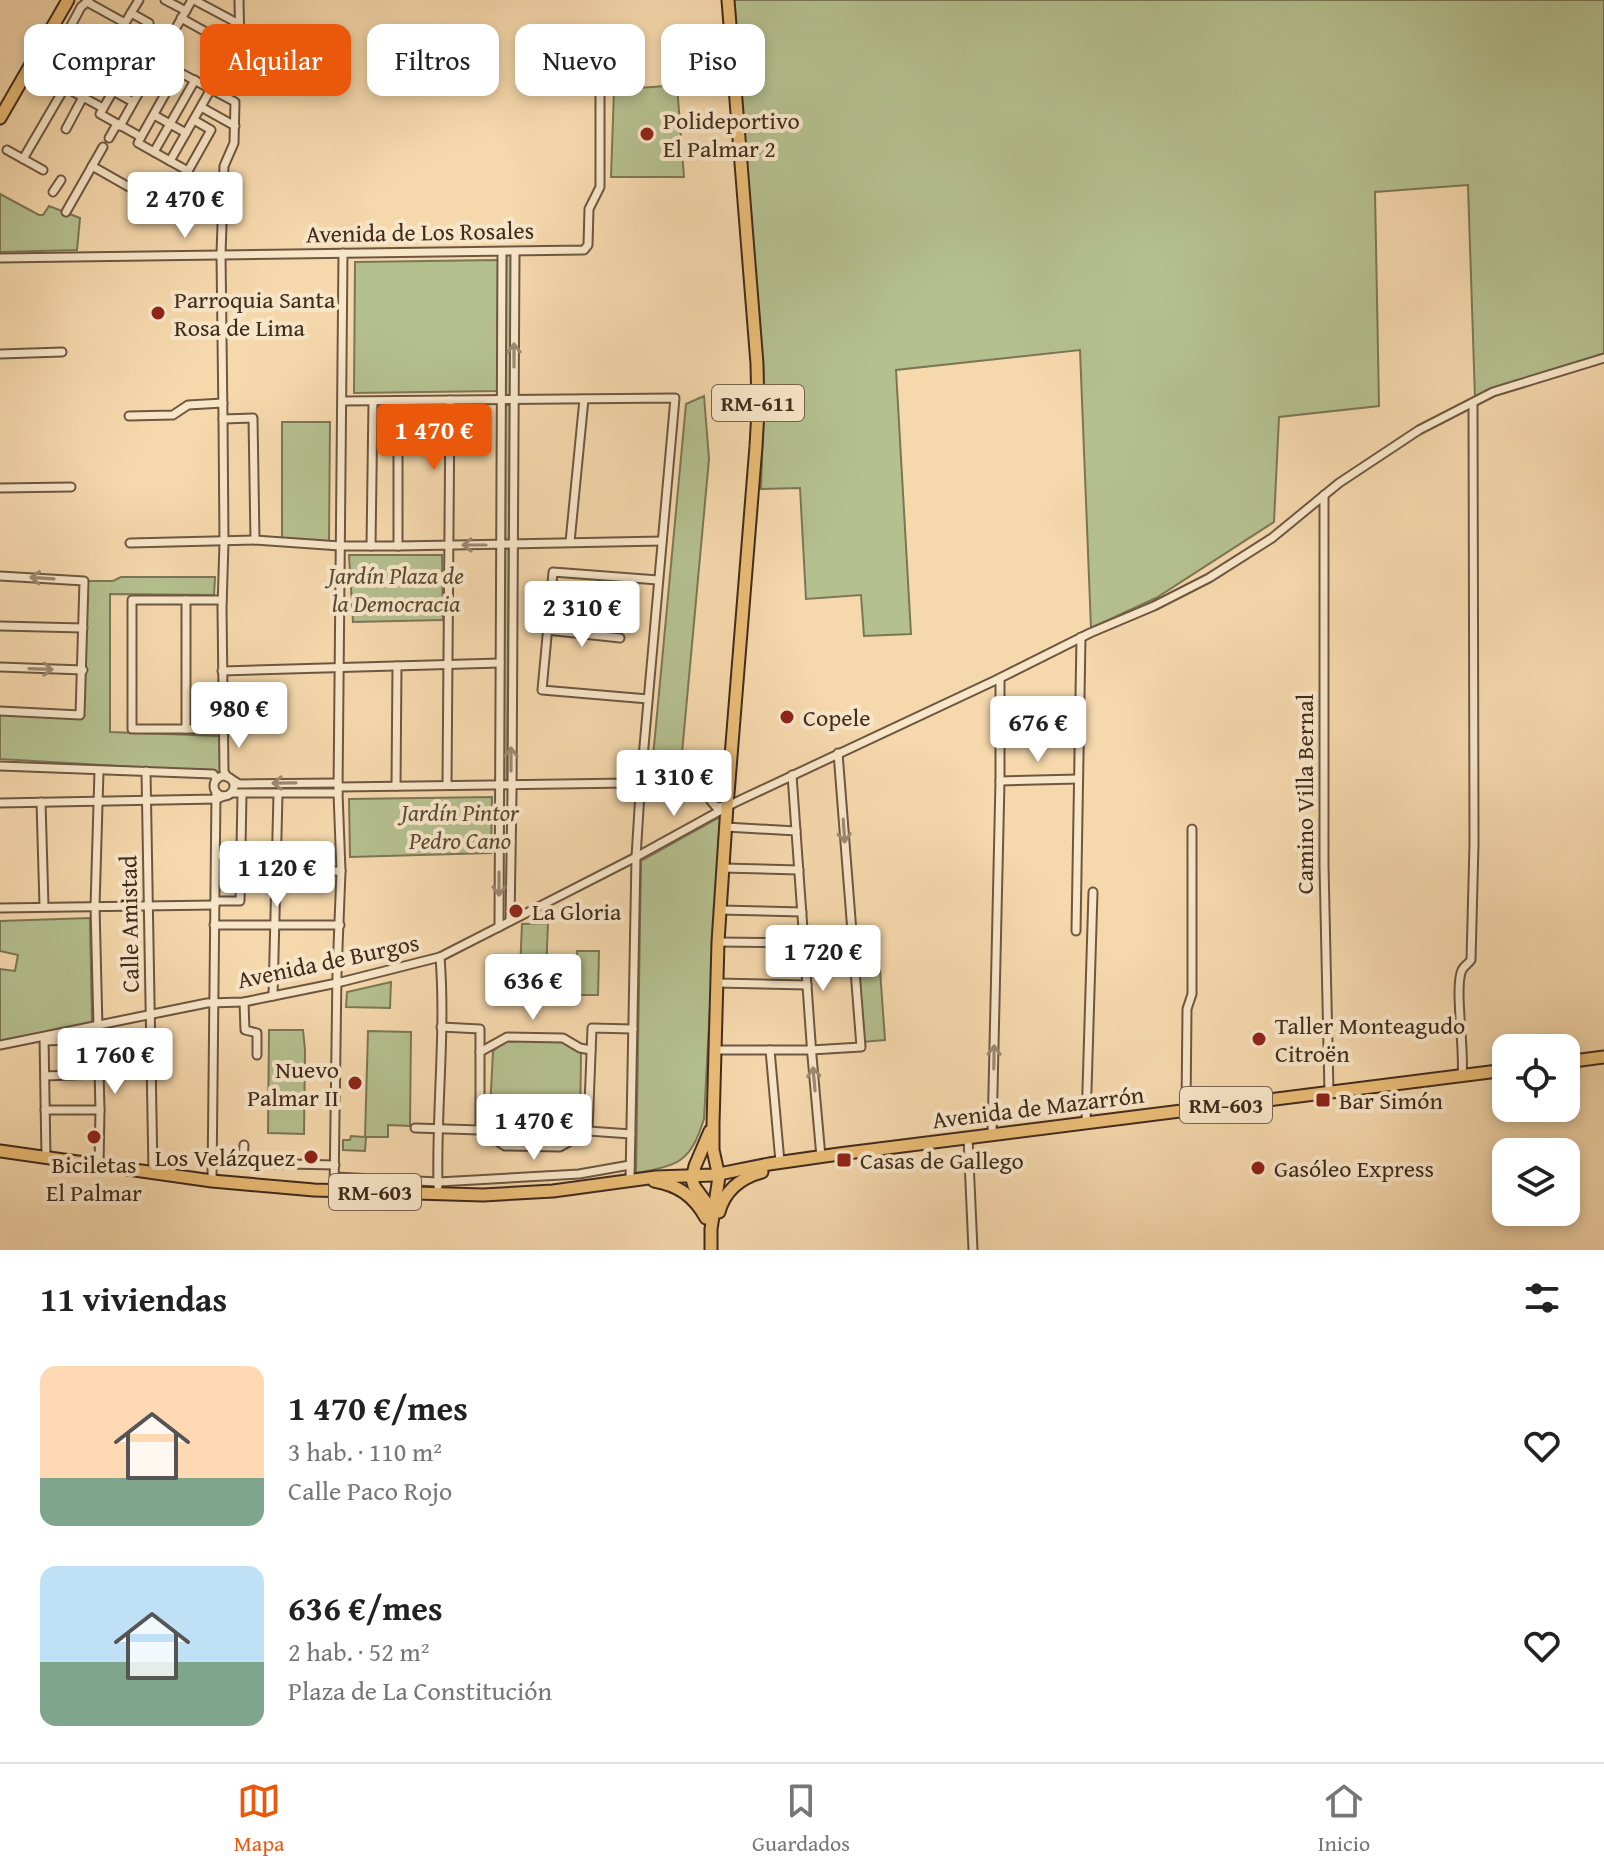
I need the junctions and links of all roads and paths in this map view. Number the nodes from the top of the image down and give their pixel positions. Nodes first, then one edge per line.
1 (68, 0) edge
2 (139, 0) edge
3 (165, 0) edge
4 (194, 0) edge
5 (239, 0) edge
6 (728, 0) edge
7 (88, 1) edge
8 (131, 13) junction
9 (184, 15) junction
10 (125, 23) joint
11 (72, 24) edge
12 (148, 24) edge
13 (178, 24) edge
14 (239, 24) joint
15 (200, 25) edge
16 (184, 74) edge
17 (195, 80) junction
18 (200, 83) edge
19 (60, 96) edge
20 (136, 96) edge
21 (164, 96) edge
22 (207, 96) edge
23 (224, 96) edge
24 (600, 96) edge
25 (83, 97) joint
26 (133, 102) junction
27 (201, 107) junction
28 (102, 111) junction
29 (154, 115) junction
30 (0, 118) edge
31 (194, 120) junction
32 (170, 124) junction
33 (118, 125) junction
34 (235, 126) junction
35 (66, 129) dead end
36 (186, 133) junction
37 (141, 137) junction
38 (109, 138) dead end
39 (103, 147) dead end
40 (7, 150) dead end
41 (154, 152) junction
42 (23, 159) junction
43 (170, 161) junction
44 (92, 166) junction
45 (43, 170) dead end
46 (188, 171) junction
47 (61, 180) dead end
48 (180, 183) dead end
49 (53, 192) dead end
50 (150, 199) dead end
51 (66, 212) dead end
52 (502, 252) junction
53 (515, 252) junction
54 (343, 253) junction
55 (221, 254) junction
56 (0, 258) edge
57 (62, 352) dead end
58 (0, 354) edge
59 (1604, 358) edge
60 (514, 399) junction
61 (584, 399) junction
62 (450, 400) junction
63 (501, 400) junction
64 (342, 401) junction
65 (398, 401) junction
66 (373, 402) junction
67 (223, 403) junction
68 (1473, 403) junction
69 (129, 416) dead end
70 (223, 419) junction
71 (71, 487) dead end
72 (0, 488) edge
73 (1324, 495) junction
74 (255, 540) junction
75 (662, 541) junction
76 (224, 542) junction
77 (570, 542) junction
78 (130, 543) dead end
79 (500, 544) junction
80 (448, 545) junction
81 (513, 545) junction
82 (340, 546) junction
83 (371, 546) junction
84 (398, 546) junction
85 (0, 576) edge
86 (658, 580) junction
87 (186, 600) junction
88 (222, 600) junction
89 (0, 626) edge
90 (83, 628) junction
91 (547, 630) junction
92 (1081, 637) junction
93 (620, 638) dead end
94 (500, 663) junction
95 (448, 664) junction
96 (397, 666) junction
97 (0, 667) edge
98 (340, 669) junction
99 (83, 670) junction
100 (222, 671) junction
101 (1000, 679) junction
102 (648, 699) junction
103 (0, 711) edge
104 (186, 729) junction
105 (224, 729) junction
106 (838, 753) junction
107 (731, 758) junction
108 (718, 761) junction
109 (0, 766) edge
110 (642, 769) junction
111 (99, 771) junction
112 (146, 771) junction
113 (730, 774) junction
114 (792, 775) junction
115 (224, 777) junction
116 (1078, 779) junction
117 (1000, 781) junction
118 (653, 782) junction
119 (629, 783) junction
120 (704, 783) junction
121 (447, 785) junction
122 (499, 785) junction
123 (511, 785) junction
124 (396, 786) junction
125 (338, 788) junction
126 (640, 793) junction
127 (242, 794) junction
128 (278, 794) junction
129 (222, 795) junction
130 (147, 799) junction
131 (97, 801) junction
132 (41, 802) junction
133 (0, 803) edge
134 (712, 803) junction
135 (727, 806) junction
136 (710, 815) junction
137 (726, 827) junction
138 (1192, 829) dead end
139 (796, 831) junction
140 (216, 855) junction
141 (240, 855) junction
142 (276, 856) junction
143 (636, 857) junction
144 (723, 868) junction
145 (799, 870) junction
146 (341, 871) junction
147 (276, 872) junction
148 (1093, 892) dead end
149 (215, 903) junction
150 (148, 905) junction
151 (44, 906) junction
152 (95, 906) junction
153 (0, 908) edge
154 (720, 910) junction
155 (802, 912) junction
156 (510, 921) junction
157 (275, 924) junction
158 (214, 925) junction
159 (340, 925) junction
160 (499, 927) junction
161 (1076, 931) dead end
162 (718, 942) junction
163 (804, 943) junction
164 (440, 957) junction
165 (337, 983) junction
166 (717, 983) junction
167 (807, 985) junction
168 (273, 996) junction
169 (244, 1002) junction
170 (213, 1003) junction
171 (150, 1015) junction
172 (245, 1018) junction
173 (257, 1018) dead end
174 (96, 1026) junction
175 (441, 1027) junction
176 (633, 1029) junction
177 (44, 1039) junction
178 (97, 1039) junction
179 (0, 1045) edge
180 (591, 1050) junction
181 (715, 1050) junction
182 (770, 1050) junction
183 (811, 1050) junction
184 (480, 1052) junction
185 (257, 1055) dead end
186 (1604, 1057) edge
187 (1580, 1060) edge
188 (1492, 1072) edge
189 (98, 1074) junction
190 (1462, 1075) junction
191 (45, 1076) junction
192 (1329, 1092) junction
193 (45, 1110) junction
194 (100, 1110) junction
195 (1186, 1110) junction
196 (1086, 1123) junction
197 (713, 1124) junction
198 (415, 1128) dead end
199 (437, 1129) junction
200 (480, 1130) junction
201 (588, 1131) junction
202 (631, 1134) junction
203 (992, 1135) junction
204 (968, 1138) junction
205 (244, 1145) dead end
206 (0, 1151) edge
207 (821, 1157) junction
208 (46, 1158) junction
209 (780, 1162) junction
210 (99, 1165) junction
211 (335, 1165) junction
212 (630, 1165) junction
213 (153, 1173) junction
214 (721, 1174) junction
215 (694, 1176) junction
216 (335, 1177) junction
217 (635, 1180) junction
218 (212, 1181) junction
219 (438, 1188) junction
220 (334, 1191) junction
221 (711, 1229) junction
222 (712, 1250) edge
223 (973, 1250) edge

1 - 30 main road
2 - 8 street
3 - 9 street
4 - 9 street
4 - 14 street
5 - 14 street
6 - 107 main road, RM-611
7 - 10 street
7 - 11 street
8 - 10 street
8 - 12 street
9 - 13 street
9 - 15 street
16 - 17 street
17 - 18 street
17 - 32 street
19 - 42 street
20 - 26 street
21 - 29 street
22 - 27 street
23 - 34 street
24 - 53 street, Avenida de Los Rosales
25 - 28 street
25 - 35 street
26 - 28 street
26 - 33 street
27 - 31 street
27 - 34 street
28 - 33 street
29 - 32 street
29 - 37 street
31 - 36 street
31 - 46 street
32 - 36 street
32 - 41 street
33 - 37 street
33 - 38 street
34 - 55 street
36 - 43 street
37 - 41 street
39 - 44 street
40 - 42 street
41 - 43 street
42 - 45 street
43 - 46 street
44 - 50 street
44 - 51 street
46 - 48 street
47 - 49 street
52 - 53 street, Avenida de Los Rosales
52 - 54 street, Avenida de Los Rosales
52 - 63 street
60 -> 53 street
54 - 55 street, Avenida de Los Rosales
54 - 64 street
55 - 56 street, Avenida de Los Rosales
55 - 67 street
57 - 58 street
59 - 68 street, Avenida de Burgos
60 - 61 street
60 - 63 street
60 - 81 street
61 - 75 street
61 - 77 street
62 - 63 street
62 - 65 street
62 - 80 street
63 - 79 street
64 - 66 street
64 - 82 street
65 - 66 street
65 - 84 street
66 - 83 street
67 - 69 street
67 - 70 street
68 - 73 street, Avenida de Burgos
68 - 190 street
70 - 74 street
70 - 76 street
71 - 72 street
73 - 92 street, Avenida de Burgos
73 - 192 street, Camino Villa Bernal
74 - 76 street
74 - 82 street
75 - 77 street
75 - 86 street
76 - 78 street
76 - 88 street
77 - 81 street
79 -> 80 street
79 - 81 street
79 - 94 street
80 - 84 street
80 - 95 street
123 -> 81 street
82 - 83 street
82 - 98 street
83 - 84 street
90 -> 85 street
86 - 91 street
86 - 102 street
87 - 88 street
87 - 104 street
87 - 104 street
88 - 100 street
89 - 90 street
90 - 99 street
91 - 93 street
91 - 102 street
92 - 101 street, Avenida de Burgos
92 - 116 street
94 - 95 street
94 - 122 street
95 - 96 street
95 - 121 street
96 - 98 street
96 - 124 street
97 -> 99 street
98 - 100 street
98 - 125 street
99 - 103 street
100 - 105 street
101 - 106 street, Avenida de Burgos
101 - 117 street
102 - 110 street
104 - 105 street
105 - 115 street
106 - 114 street, Avenida de Burgos
106 -> 183 street
107 - 108 street
107 - 113 main road, RM-611
108 - 113 street
108 - 120 street
109 - 111 street
110 - 118 street
110 - 119 street
111 - 112 street
111 - 131 street
112 - 115 street
112 - 130 street, Calle Amistad
113 - 135 main road, RM-611
114 - 135 street, Avenida de Burgos
114 - 139 street
125 -> 115 street
115 - 129 street
115 - 129 street
116 - 117 street
116 - 161 street
203 -> 117 street
118 - 120 street
118 - 126 street
119 - 123 street
119 - 126 street
120 - 134 street
121 - 122 street
121 - 124 street
122 - 123 street
122 -> 160 street
123 - 156 street
124 - 125 street
125 - 128 street
125 - 146 street
126 - 143 street
127 - 128 street
127 - 129 street
127 - 141 street
128 - 142 street
129 - 130 street
129 - 140 street
130 - 131 street
130 - 150 street, Calle Amistad
131 - 132 street
131 - 152 street
132 - 133 street
132 - 151 street
134 - 135 street
134 - 136 street
135 - 136 street, Avenida de Burgos
135 - 137 main road, RM-611
136 - 143 street, Avenida de Burgos
137 - 139 street
137 - 144 main road, RM-611
138 - 195 street
139 - 145 street
140 - 141 street
140 - 149 street
141 - 142 street
141 - 149 street
142 - 147 street
143 - 156 street, Avenida de Burgos
143 - 176 street
144 - 145 street
144 - 154 main road, RM-611
145 - 155 street
146 - 147 street
146 - 159 street
147 - 157 street
148 - 196 street
149 - 150 street
149 - 158 street
150 - 152 street
150 - 171 street, Calle Amistad
151 - 152 street
151 - 153 street
152 - 174 street
154 - 155 street
154 - 162 main road, RM-611
155 - 163 street
156 - 160 street, Avenida de Burgos
157 - 158 street
157 - 159 street
157 - 168 street
158 - 170 street
159 - 165 street
160 - 164 street, Avenida de Burgos
162 - 163 street
162 - 166 main road, RM-611
163 - 167 street
164 - 165 street, Avenida de Burgos
164 - 175 street
165 - 168 street, Avenida de Burgos
165 - 211 street
166 - 167 street
166 - 181 main road, RM-611
167 - 183 street
168 - 169 street, Avenida de Burgos
169 - 170 street, Avenida de Burgos
169 - 172 street
170 - 171 street, Avenida de Burgos
170 - 218 street
171 - 174 street, Avenida de Burgos
171 - 213 street, Calle Amistad
172 - 173 street
172 - 185 street
174 - 177 street, Avenida de Burgos
174 - 178 street
175 - 184 street
175 - 199 street
176 - 180 street
176 - 202 street
177 - 178 street
177 - 179 street, Avenida de Burgos
177 - 191 street
178 - 189 street
180 - 184 street
180 - 201 street
181 - 182 street
181 - 197 main road, RM-611
182 - 183 street
182 - 209 street
207 -> 183 street
184 - 200 street
186 - 187 main road
188 - 190 main road, Avenida de Mazarrón / RM-603
189 - 191 street
189 - 194 street
190 - 192 main road, Avenida de Mazarrón / RM-603
191 - 193 street
192 - 195 main road, Avenida de Mazarrón / RM-603
193 - 194 street
193 - 208 street
194 - 210 street
195 - 196 main road, Avenida de Mazarrón / RM-603
196 - 203 main road, Avenida de Mazarrón / RM-603
197 - 214 main road, RM-611
197 - 215 main road, RM-611
198 - 199 street
199 - 200 street
199 - 219 street
200 - 201 street
201 - 202 street
202 - 212 street
203 - 204 main road, Avenida de Mazarrón / RM-603
204 - 207 main road, Avenida de Mazarrón / RM-603
204 - 223 street
205 - 211 street
206 - 208 main road, RM-603
207 - 209 main road, Avenida de Mazarrón / RM-603
207 - 222 main road
208 - 210 main road, RM-603
209 - 214 main road, Avenida de Mazarrón / RM-603
210 - 213 main road, RM-603
211 - 216 street
212 - 217 street
212 - 219 street
213 - 218 main road, RM-603
214 - 215 main road, RM-603
214 - 221 main road, RM-611
215 - 217 main road, RM-603
215 - 221 main road, RM-611
216 - 219 street
216 - 220 street
217 - 219 main road, RM-603
217 - 221 main road
218 - 220 main road, RM-603
219 - 220 main road, RM-603
221 - 222 main road, RM-611

